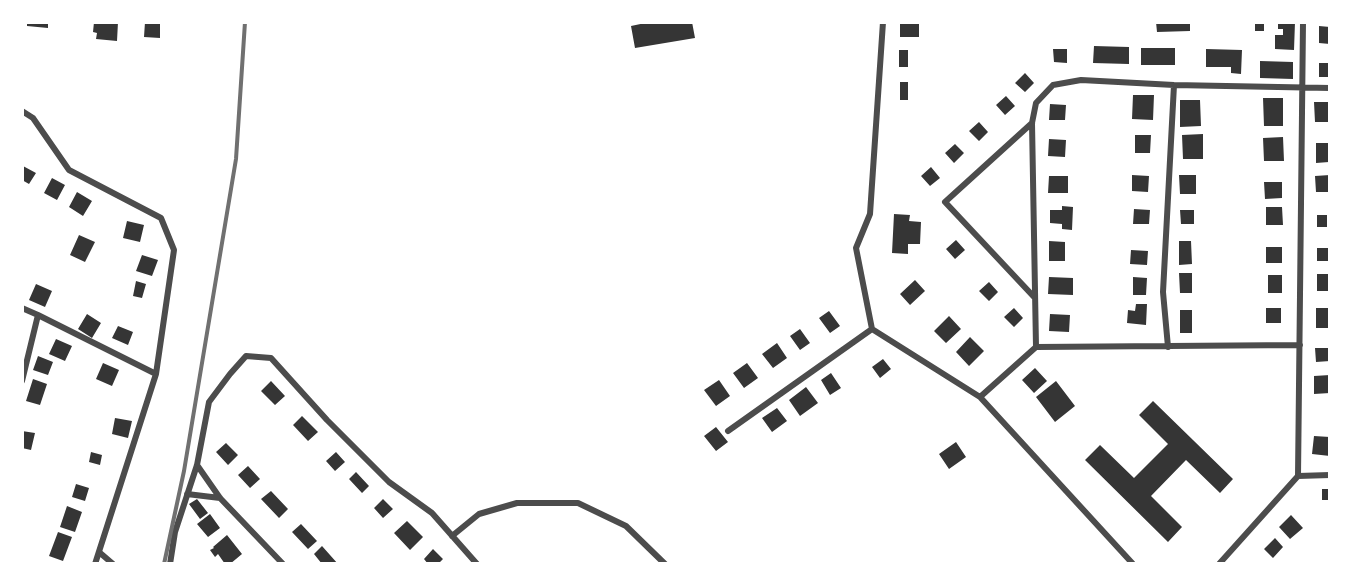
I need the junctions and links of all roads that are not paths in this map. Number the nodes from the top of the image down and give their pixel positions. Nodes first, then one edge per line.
1 (883, 22) edge
2 (1303, 22) edge
3 (1174, 85) junction
4 (1303, 88) junction
5 (1329, 88) edge
6 (22, 111) edge
7 (1032, 123) junction
8 (1036, 298) junction
9 (22, 308) edge
10 (38, 315) junction
11 (872, 329) junction
12 (1300, 345) junction
13 (1036, 347) junction
14 (1168, 347) junction
15 (156, 374) junction
16 (22, 381) edge
17 (980, 397) junction
18 (728, 431) dead end
19 (197, 465) junction
20 (1329, 475) edge
21 (1298, 476) junction
22 (187, 494) junction
23 (220, 498) junction
24 (452, 536) junction
25 (99, 552) junction
26 (95, 564) edge
27 (113, 564) edge
28 (170, 564) edge
29 (283, 564) edge
30 (477, 564) edge
31 (665, 564) edge
32 (1133, 564) edge
33 (1219, 564) edge

1 - 11 street
2 - 4 street
3 - 4 street
3 - 7 street
3 - 14 street
4 - 5 street
4 - 12 street
6 - 15 street
7 - 8 street
7 - 8 street
8 - 13 street
9 - 10 street
10 - 15 street
10 - 16 street
11 - 17 street
11 - 18 street
12 - 14 street
12 - 21 street
13 - 14 street
13 - 17 street
15 - 25 street
17 - 32 street
19 - 22 street
19 - 23 street
19 - 24 street
20 - 21 street
21 - 33 street
22 - 23 street
22 - 28 street
23 - 29 street
24 - 30 street
24 - 31 street
25 - 26 street
25 - 27 street

